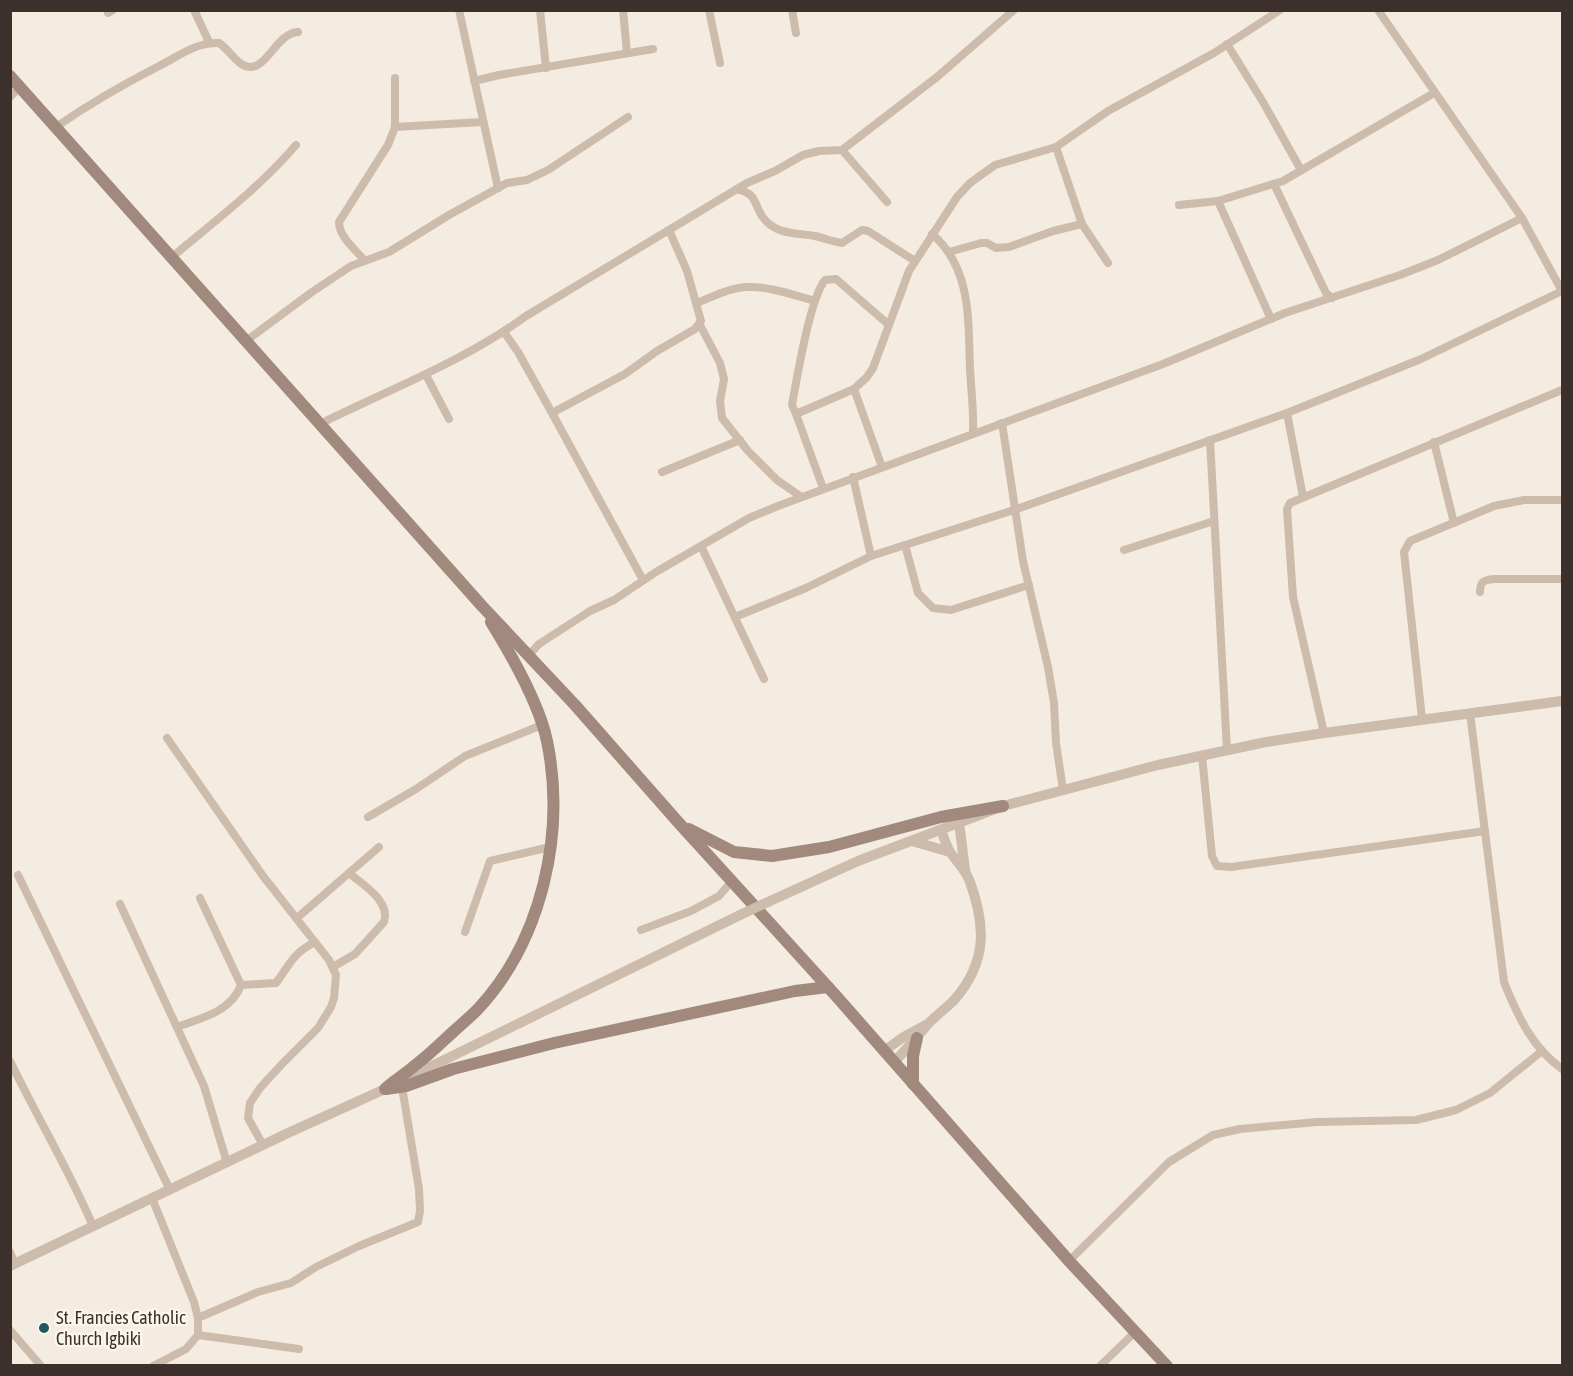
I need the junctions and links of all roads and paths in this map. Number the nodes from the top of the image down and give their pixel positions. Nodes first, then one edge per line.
1 (194, 10) edge
2 (459, 10) edge
3 (540, 10) edge
4 (623, 10) edge
5 (709, 10) edge
6 (792, 10) edge
7 (1280, 10) edge
8 (1378, 10) edge
9 (1013, 11) edge
10 (298, 32) dead end
11 (796, 33) dead end
12 (209, 42) junction
13 (1227, 44) junction
14 (653, 49) dead end
15 (627, 53) junction
16 (720, 63) dead end
17 (546, 68) junction
18 (10, 76) edge
19 (394, 78) dead end
20 (474, 81) junction
21 (20, 87) junction
22 (1434, 93) junction
23 (10, 97) edge
24 (628, 117) dead end
25 (482, 122) junction
26 (56, 127) junction
27 (395, 127) junction
28 (296, 146) dead end
29 (1056, 147) junction
30 (842, 150) junction
31 (1302, 170) junction
32 (1274, 184) junction
33 (498, 188) junction
34 (736, 189) junction
35 (1218, 201) junction
36 (887, 202) dead end
37 (1179, 205) dead end
38 (1522, 218) junction
39 (1082, 224) junction
40 (669, 230) junction
41 (932, 234) junction
42 (949, 252) junction
43 (172, 256) junction
44 (364, 260) junction
45 (915, 261) junction
46 (1108, 263) dead end
47 (1563, 270) edge
48 (1552, 271) junction
49 (1562, 291) edge
50 (1332, 298) junction
51 (815, 301) junction
52 (697, 303) junction
53 (1271, 319) junction
54 (700, 325) junction
55 (889, 325) junction
56 (504, 332) junction
57 (246, 340) junction
58 (426, 375) junction
59 (854, 389) junction
60 (1563, 390) edge
61 (552, 413) junction
62 (1287, 413) junction
63 (796, 414) junction
64 (449, 419) dead end
65 (1002, 423) junction
66 (320, 424) junction
67 (973, 433) junction
68 (740, 440) junction
69 (1210, 440) junction
70 (1434, 442) junction
71 (882, 467) junction
72 (662, 472) dead end
73 (853, 477) junction
74 (823, 488) junction
75 (800, 496) junction
76 (1303, 497) junction
77 (1563, 500) edge
78 (1014, 510) junction
79 (1214, 521) junction
80 (1454, 523) junction
81 (905, 545) junction
82 (701, 546) junction
83 (1124, 550) dead end
84 (871, 556) junction
85 (1563, 579) edge
86 (643, 580) junction
87 (1029, 585) junction
88 (1480, 592) dead end
89 (482, 606) junction
90 (735, 616) junction
91 (529, 655) junction
92 (765, 679) dead end
93 (1563, 701) edge
94 (1470, 713) junction
95 (1422, 719) junction
96 (542, 725) junction
97 (1324, 733) junction
98 (167, 738) dead end
99 (1227, 750) junction
100 (1202, 756) junction
101 (1063, 790) junction
102 (1003, 806) junction
103 (368, 817) dead end
104 (678, 822) junction
105 (959, 822) junction
106 (941, 830) junction
107 (1485, 831) junction
108 (912, 841) junction
109 (379, 847) dead end
110 (550, 847) junction
111 (950, 852) junction
112 (965, 870) junction
113 (349, 873) junction
114 (18, 875) dead end
115 (732, 882) junction
116 (200, 898) dead end
117 (120, 904) dead end
118 (297, 918) junction
119 (640, 930) dead end
120 (465, 932) dead end
121 (315, 942) junction
122 (333, 967) junction
123 (241, 985) junction
124 (828, 987) junction
125 (929, 1023) junction
126 (177, 1027) junction
127 (917, 1038) junction
128 (884, 1051) junction
129 (1542, 1051) junction
130 (10, 1061) edge
131 (894, 1062) junction
132 (1563, 1069) edge
133 (913, 1084) junction
134 (402, 1087) junction
135 (385, 1089) junction
136 (263, 1145) junction
137 (227, 1163) junction
138 (170, 1190) junction
139 (152, 1198) junction
140 (93, 1226) junction
141 (10, 1252) edge
142 (1070, 1261) junction
143 (13, 1265) edge
144 (198, 1318) junction
145 (10, 1330) edge
146 (1135, 1332) junction
147 (198, 1335) junction
148 (299, 1349) dead end
149 (41, 1365) edge
150 (153, 1365) edge
151 (1100, 1365) edge
152 (1167, 1365) edge

1 - 12 street
2 - 20 street
3 - 17 street
4 - 15 street
5 - 16 street
6 - 11 street
7 - 13 street
8 - 22 street
9 - 30 street
10 - 12 street
12 - 26 street
13 - 29 street
13 - 31 street
14 - 15 street
15 - 17 street
17 - 20 street
18 - 21 main road
19 - 27 street
20 - 25 street
21 - 23 street
21 - 26 main road
22 - 31 street
22 - 38 street
24 - 33 street
25 - 27 street
25 - 33 street
26 - 43 main road
27 - 44 street
28 - 43 street
29 - 39 street
29 - 41 street
30 - 34 street
30 - 36 street
31 - 32 street
32 - 35 street
32 - 50 street
33 - 44 street
34 - 40 street
34 - 45 street
35 - 37 street
35 - 53 street
38 - 48 street
38 - 50 street
39 - 42 street
39 - 46 street
40 - 52 street
40 - 56 street
41 - 42 street
41 - 45 street
42 - 67 street
43 - 57 main road
44 - 57 street
45 - 55 street
47 - 48 street
48 - 49 street
49 - 62 street
50 - 53 street
51 - 52 street
51 - 55 street
51 - 63 street
52 - 54 street
53 - 65 street
54 - 61 street
54 - 68 street
55 - 59 street
56 - 58 street
56 - 61 street
57 - 66 main road
58 - 64 street
58 - 66 street
59 - 63 street
59 - 71 street
60 - 70 street
61 - 86 street
62 - 69 street
62 - 76 street
63 - 74 street
65 - 67 street
65 - 78 street
66 - 89 main road
67 - 71 street
68 - 72 street
68 - 75 street
69 - 78 street
69 - 79 street
70 - 76 street
70 - 80 street
71 - 73 street
73 - 74 street
73 - 84 street
74 - 75 street
75 - 82 street
76 - 97 street
77 - 80 street
78 - 81 street
78 - 87 street
79 - 83 street
79 - 99 street
80 - 95 street
81 - 84 street
81 - 87 street
82 - 86 street
82 - 90 street
84 - 90 street
85 - 88 street
86 - 91 street
87 - 101 street
89 - 91 main road
89 - 96 main road
90 - 92 street
91 - 104 main road
93 - 94 street
94 - 95 street
94 - 107 street
95 - 97 street
96 - 103 street
96 - 110 main road
97 - 99 street
98 - 118 street
99 - 100 street
100 - 101 street
100 - 107 street
101 - 102 street
102 - 104 main road
102 - 105 street
104 - 115 main road
105 - 106 street
105 - 112 street
106 - 108 street
106 - 111 street
107 - 129 street
108 - 111 street
108 - 135 street, bridge
109 - 113 street
110 - 120 street
110 - 135 main road
111 - 112 street
112 - 125 street
113 - 118 street
113 - 122 street
114 - 138 street
115 - 119 street
115 - 124 main road
116 - 123 street
117 - 126 street
118 - 121 street
121 - 122 street
121 - 123 street
122 - 136 street
123 - 126 street
124 - 128 main road
124 - 134 main road
125 - 127 street
125 - 128 street
126 - 137 street
127 - 131 street
127 - 133 main road
128 - 131 main road
129 - 132 street
129 - 142 street
130 - 140 street
131 - 133 main road
133 - 142 main road
134 - 135 main road
134 - 144 street
135 - 136 street
136 - 137 street
137 - 138 street
138 - 139 street
139 - 140 street
139 - 144 street
140 - 143 street
141 - 143 street
142 - 146 main road
144 - 147 street
145 - 149 street
146 - 151 street
146 - 152 main road
147 - 148 street
147 - 150 street

